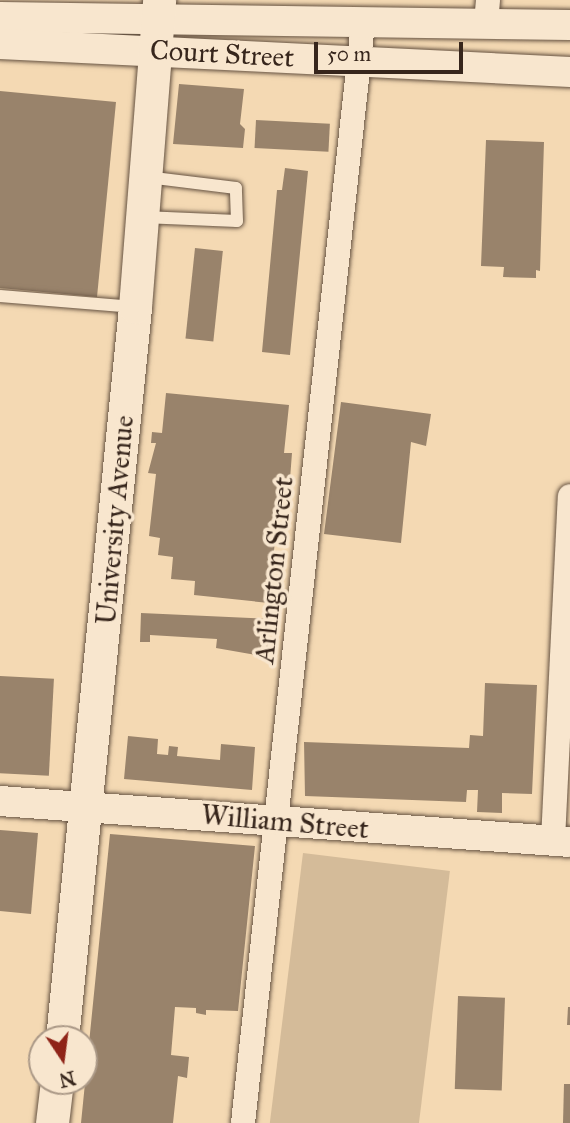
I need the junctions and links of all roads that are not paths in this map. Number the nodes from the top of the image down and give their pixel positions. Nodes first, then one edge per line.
1 (292, 11) edge
2 (487, 12) edge
3 (0, 17) edge
4 (156, 23) edge
5 (363, 24) junction
6 (570, 25) edge
7 (0, 44) edge
8 (361, 62) junction
9 (570, 72) edge
10 (143, 176) junction
11 (139, 217) junction
12 (0, 296) edge
13 (135, 307) junction
14 (570, 496) edge
15 (0, 801) edge
16 (88, 807) junction
17 (276, 823) junction
18 (561, 841) edge
19 (64, 1025) edge
20 (55, 1095) edge
21 (52, 1123) edge
22 (243, 1123) edge

1 - 4 street, Court Street
1 - 5 street, Court Street
2 - 5 street, Court Street
2 - 6 street, Court Street
3 - 4 street, Court Street
4 - 7 street, Court Street
4 - 8 street, Court Street
4 - 10 main road, University Avenue
5 - 8 street, Arlington Street
8 - 9 street, Court Street
8 - 17 street, Arlington Street
10 - 11 main road, University Avenue
10 - 11 lane
11 - 13 main road, University Avenue
12 - 13 lane
13 - 16 main road, University Avenue
14 - 18 street
15 - 16 street, William Street
16 - 17 street, William Street
16 - 19 main road, University Avenue
17 - 18 street, William Street
17 - 22 street, Arlington Street
20 - 21 main road

